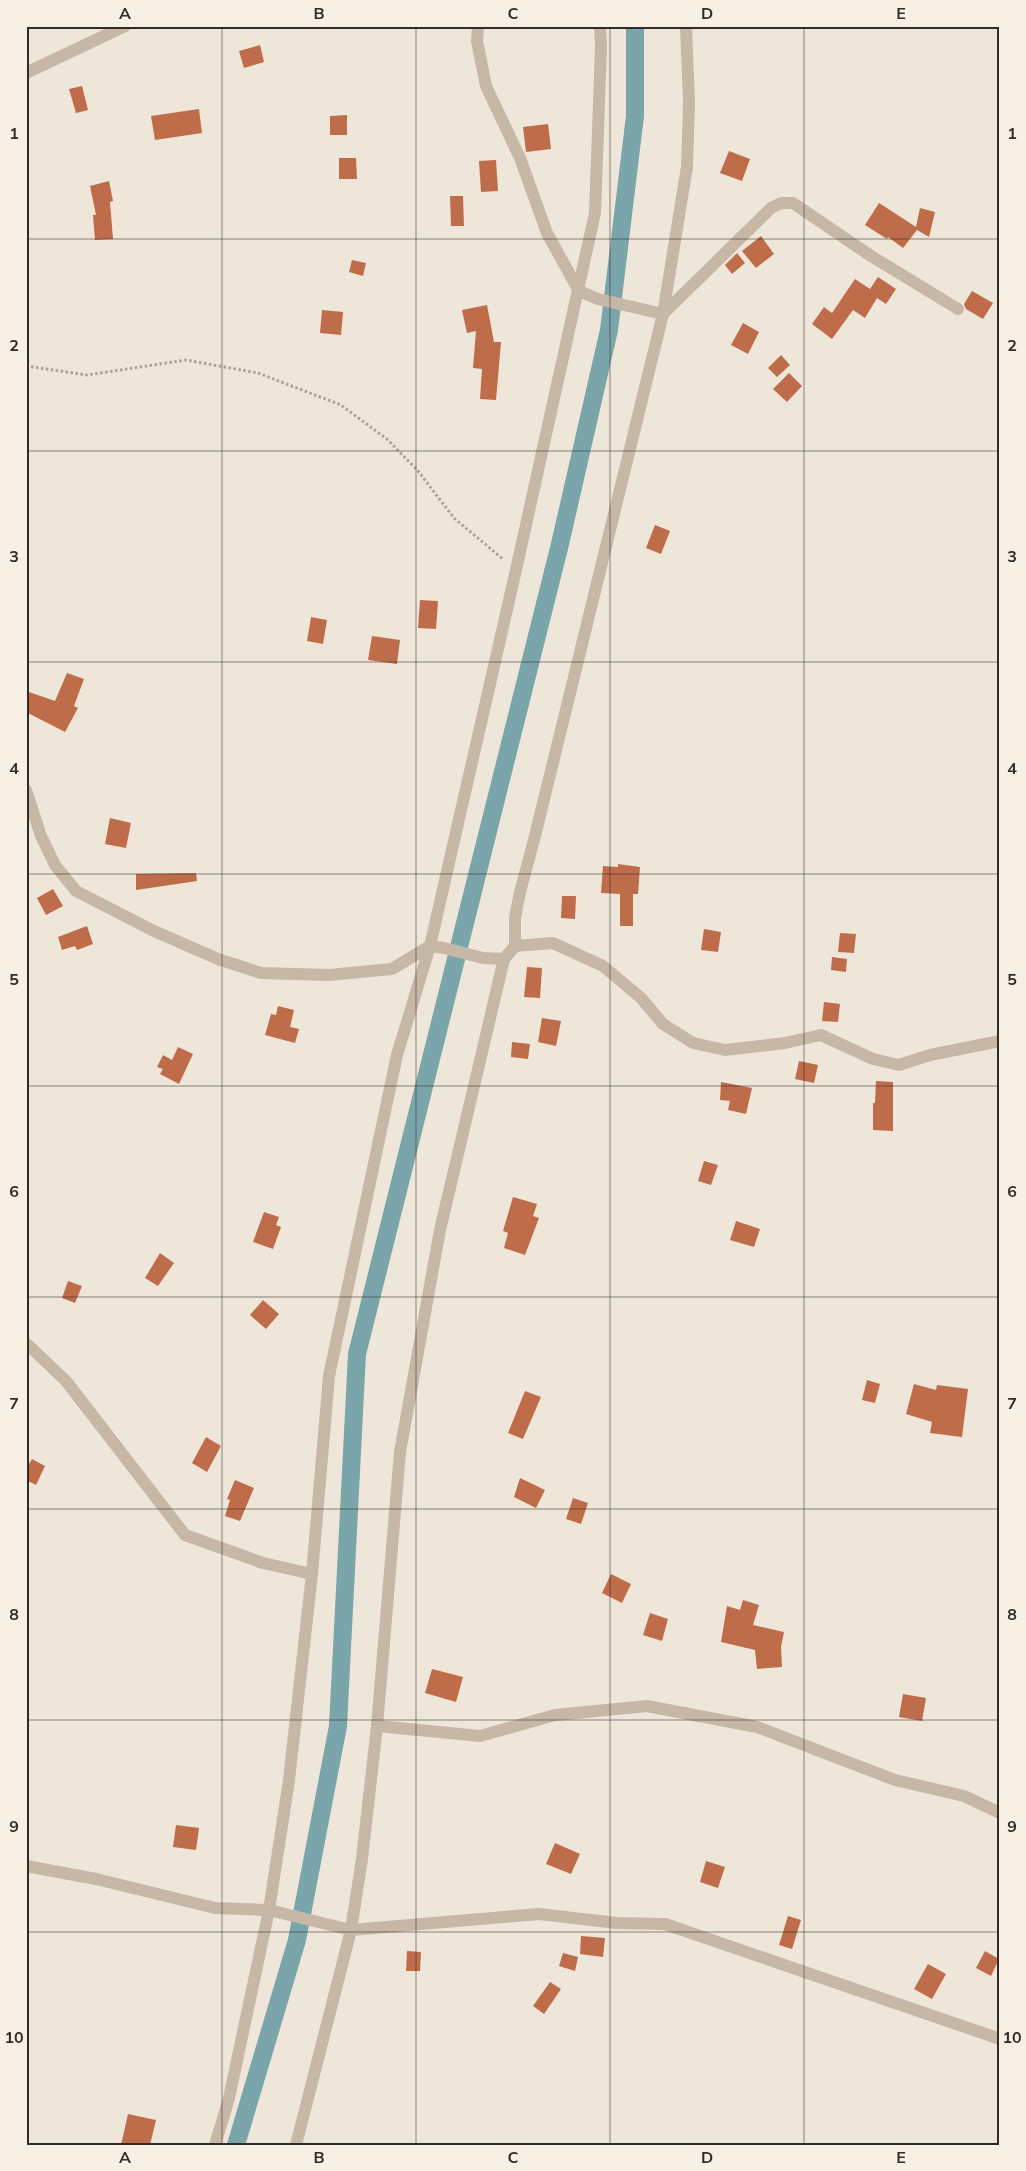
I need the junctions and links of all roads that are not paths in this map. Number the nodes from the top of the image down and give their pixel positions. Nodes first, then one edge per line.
1 (125, 26) edge
2 (478, 26) edge
3 (600, 26) edge
4 (686, 26) edge
5 (26, 73) edge
6 (579, 292) junction
7 (958, 309) dead end
8 (663, 314) junction
9 (26, 790) edge
10 (430, 946) junction
11 (515, 946) junction
12 (504, 959) junction
13 (1000, 1041) edge
14 (26, 1343) edge
15 (312, 1574) junction
16 (377, 1726) junction
17 (1000, 1813) edge
18 (26, 1866) edge
19 (270, 1910) junction
20 (351, 1930) junction
21 (1000, 2039) edge
22 (215, 2145) edge
23 (296, 2145) edge

1 - 5 street
2 - 6 street
3 - 6 street
4 - 8 street
6 - 8 street
6 - 10 street
7 - 8 street
8 - 11 street
9 - 10 street
10 - 12 street
10 - 15 street
11 - 12 street
11 - 13 street
12 - 16 street
14 - 15 street
15 - 19 street
16 - 17 street
16 - 20 street
18 - 19 street
19 - 20 street
19 - 22 street
20 - 21 street
20 - 23 street

